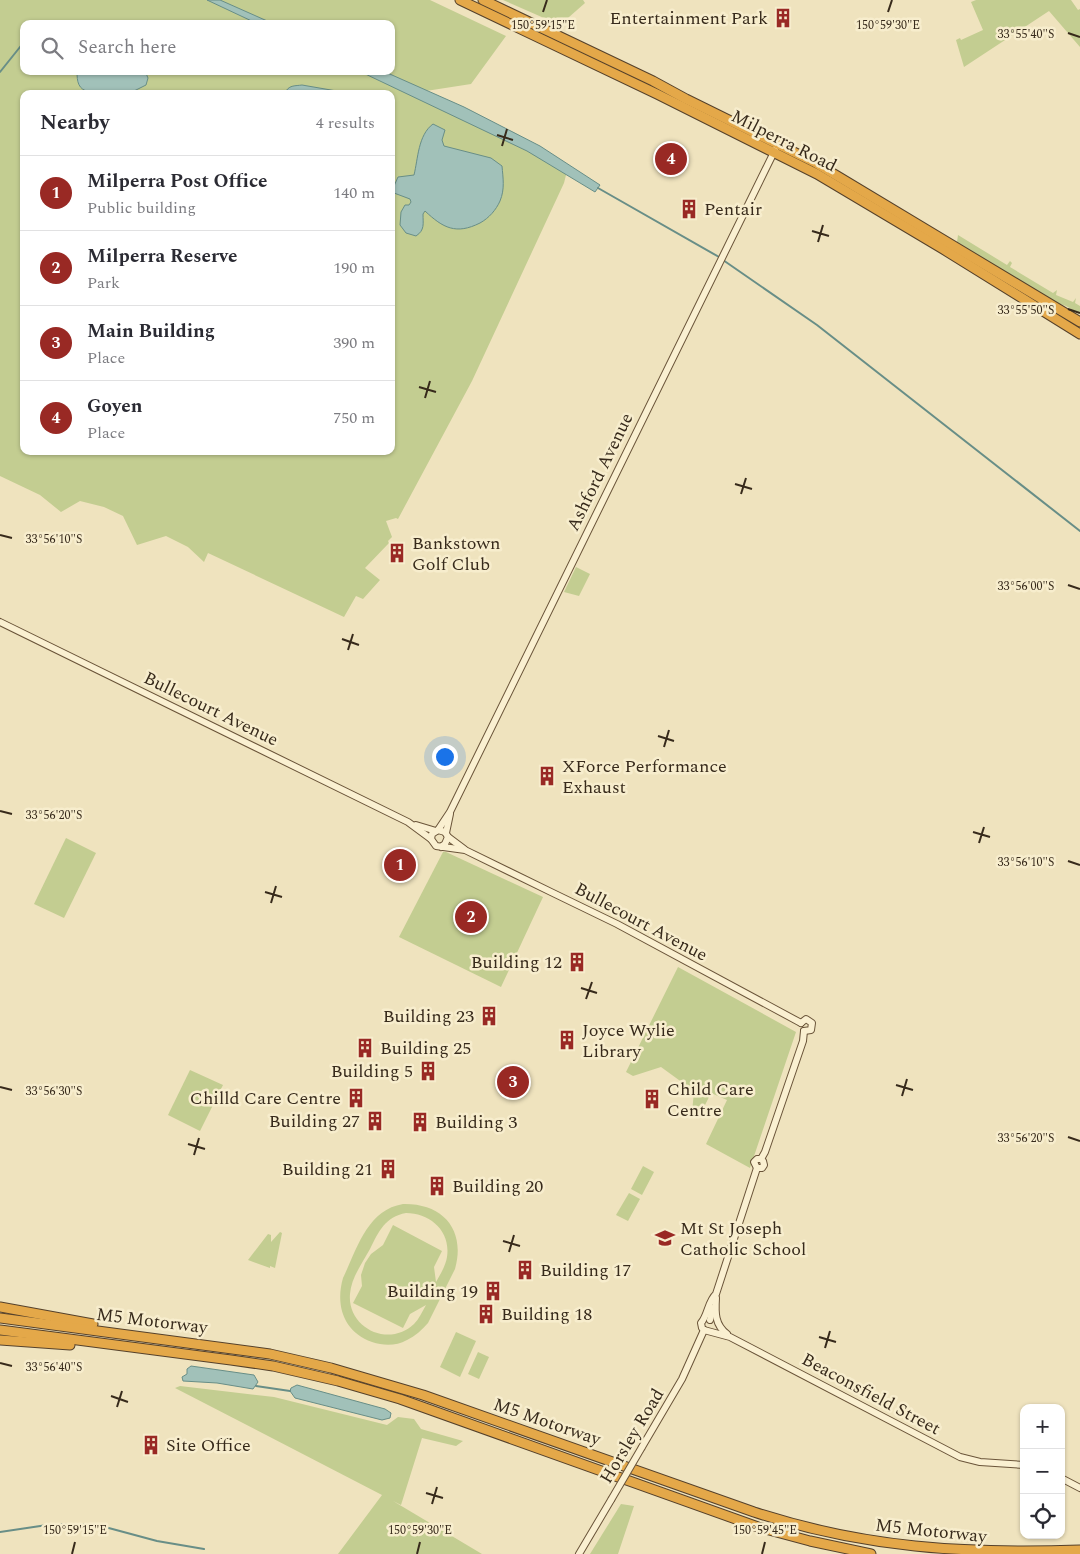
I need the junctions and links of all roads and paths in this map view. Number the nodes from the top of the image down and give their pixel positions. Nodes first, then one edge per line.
1 (460, 0) edge
2 (483, 0) edge
3 (776, 149) junction
4 (1080, 322) edge
5 (1080, 334) edge
6 (0, 622) edge
7 (450, 812) junction
8 (408, 822) junction
9 (437, 830) junction
10 (447, 835) junction
11 (431, 838) junction
12 (441, 846) junction
13 (465, 850) junction
14 (801, 1023) junction
15 (804, 1031) junction
16 (716, 1296) junction
17 (0, 1307) edge
18 (0, 1318) edge
19 (709, 1321) junction
20 (720, 1327) junction
21 (0, 1330) edge
22 (707, 1330) junction
23 (730, 1336) junction
24 (0, 1340) edge
25 (203, 1344) junction
26 (158, 1350) junction
27 (1020, 1464) edge
28 (1065, 1480) edge
29 (1080, 1488) edge
30 (1080, 1550) edge
31 (579, 1554) edge
32 (870, 1554) edge

1 - 3 highway, Milperra Road
2 - 3 highway, Milperra Road
3 - 4 highway, Milperra Road
3 - 5 highway, Milperra Road
3 - 7 main road, Ashford Avenue
6 - 8 main road, Bullecourt Avenue
7 - 9 main road, Ashford Avenue
7 - 10 main road, Ashford Avenue
8 - 9 main road, Bullecourt Avenue
8 - 11 main road, Bullecourt Avenue
9 - 10 main road
9 - 11 main road
10 - 12 main road
10 - 13 main road, Bullecourt Avenue
11 - 12 main road
12 - 13 main road, Bullecourt Avenue
13 - 14 main road, Bullecourt Avenue
14 - 15 main road
14 - 15 main road
15 - 16 main road
16 - 19 main road
16 - 20 main road
17 - 25 highway
18 - 25 highway, M5 Motorway
19 - 20 main road
19 - 22 main road, Horsley Road
19 - 22 main road
20 - 23 main road
21 - 26 highway, M5 Motorway
22 - 23 main road, Beaconsfield Street
22 - 31 main road, Horsley Road, bridge
23 - 27 main road, Beaconsfield Street
24 - 26 highway
25 - 30 highway, M5 Motorway
26 - 32 highway, M5 Motorway
28 - 29 main road

